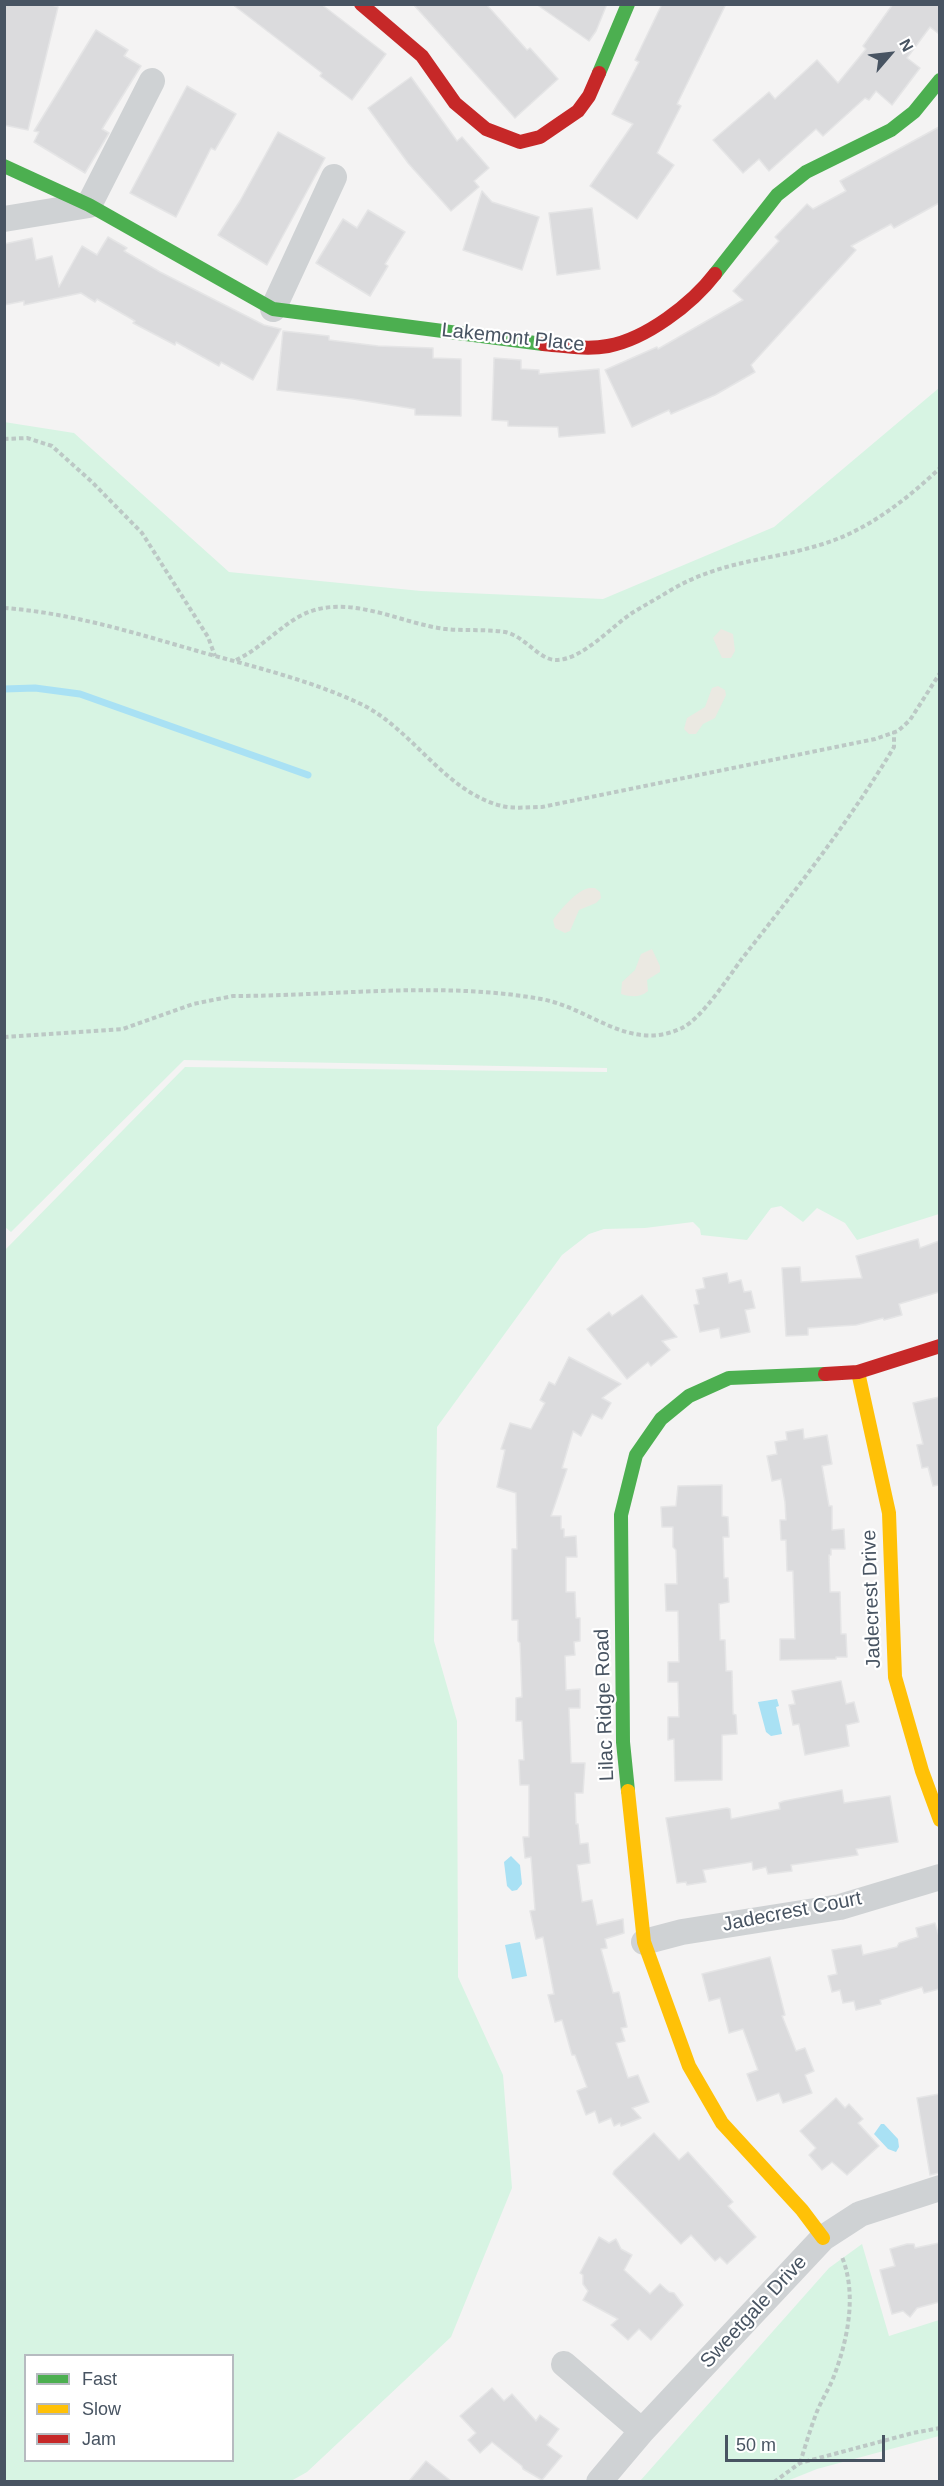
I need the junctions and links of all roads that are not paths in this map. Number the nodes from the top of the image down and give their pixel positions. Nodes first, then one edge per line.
1 (361, 4) edge
2 (628, 4) edge
3 (152, 81) dead end
4 (939, 81) edge
5 (4, 166) edge
6 (334, 177) dead end
7 (89, 205) junction
8 (4, 219) edge
9 (273, 309) junction
10 (939, 1346) edge
11 (858, 1372) junction
12 (939, 1820) edge
13 (939, 1877) edge
14 (644, 1942) junction
15 (939, 2188) edge
16 (827, 2235) junction
17 (564, 2364) dead end
18 (642, 2431) junction
19 (599, 2481) edge

1 - 2 street
3 - 7 street
4 - 9 street, Lakemont Place
5 - 7 street, Lakemont Place
6 - 9 street
7 - 8 street
7 - 9 street, Lakemont Place
10 - 11 street, Lilac Ridge Road
11 - 12 street, Jadecrest Drive
11 - 14 street, Lilac Ridge Road
13 - 14 street, Jadecrest Court
14 - 16 street, Lilac Ridge Road
15 - 16 street, Sweetgale Drive
16 - 18 street, Sweetgale Drive
17 - 18 street
18 - 19 street, Sweetgale Drive

